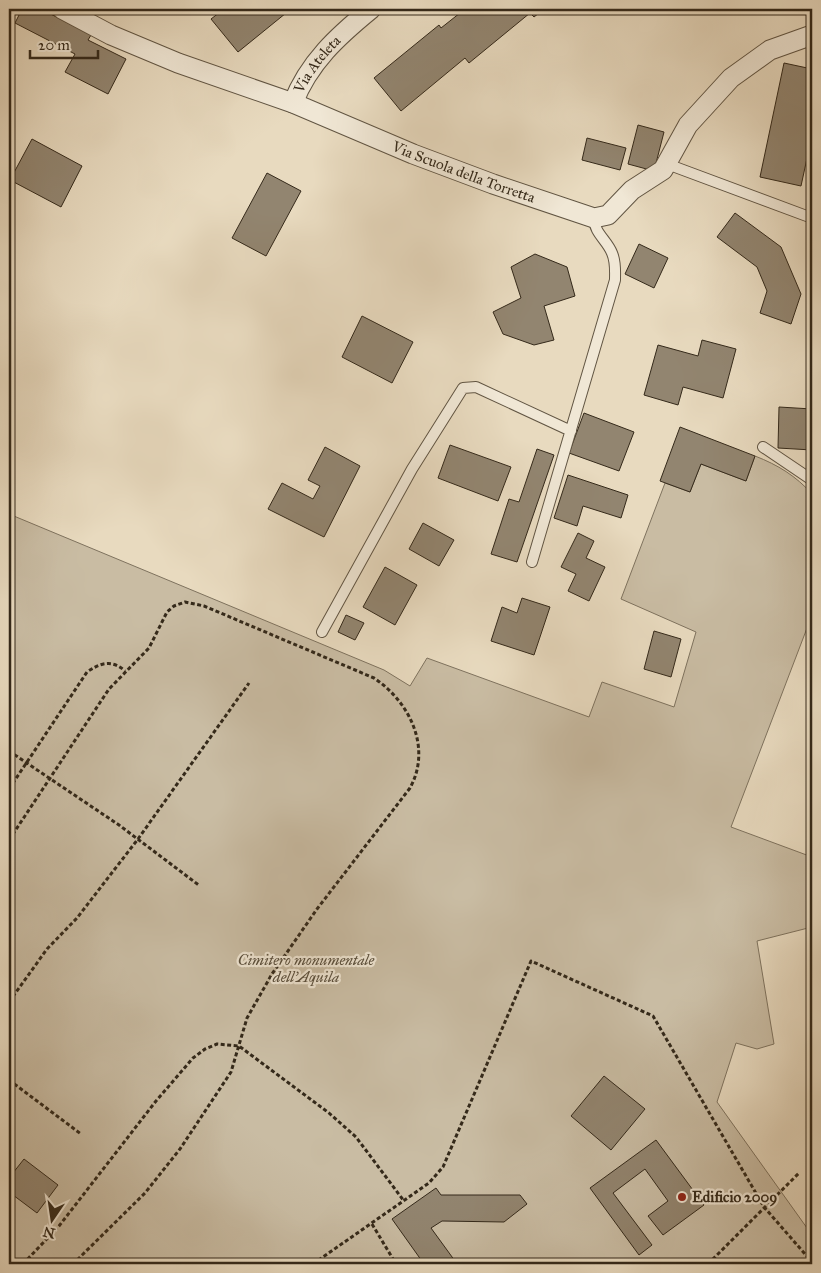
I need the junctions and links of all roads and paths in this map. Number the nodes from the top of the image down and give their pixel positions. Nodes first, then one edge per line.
1 (62, 9) edge
2 (371, 9) edge
3 (812, 35) edge
4 (292, 103) junction
5 (667, 164) junction
6 (594, 218) junction
7 (812, 218) edge
8 (570, 431) junction
9 (763, 447) dead end
10 (812, 480) edge
11 (532, 562) dead end
12 (322, 632) dead end
13 (125, 671) junction
14 (249, 683) dead end
15 (9, 751) edge
16 (26, 763) junction
17 (49, 780) junction
18 (9, 789) edge
19 (138, 838) junction
20 (9, 840) edge
21 (200, 886) dead end
22 (9, 1002) edge
23 (239, 1046) junction
24 (9, 1080) edge
25 (81, 1134) dead end
26 (799, 1173) dead end
27 (404, 1201) junction
28 (764, 1207) junction
29 (372, 1224) junction
30 (812, 1262) edge
31 (23, 1264) edge
32 (72, 1264) edge
33 (313, 1264) edge
34 (396, 1264) edge
35 (708, 1264) edge

1 - 4 street, Via Scuola della Torretta
2 - 4 street, Via Ateleta
3 - 5 street
4 - 6 street, Via Scuola della Torretta
5 - 6 street
5 - 7 lane
6 - 8 lane
8 - 11 lane
8 - 12 lane
9 - 10 lane
13 - 16 path
13 - 17 path
13 - 23 path
14 - 19 path
15 - 16 path
16 - 17 path
16 - 18 path
17 - 19 path
17 - 20 path
19 - 21 path
19 - 22 path
23 - 27 path
23 - 31 path
23 - 32 path
24 - 25 path
26 - 28 path
27 - 28 path
27 - 29 path
28 - 30 path
28 - 35 path
29 - 33 path
29 - 34 path

